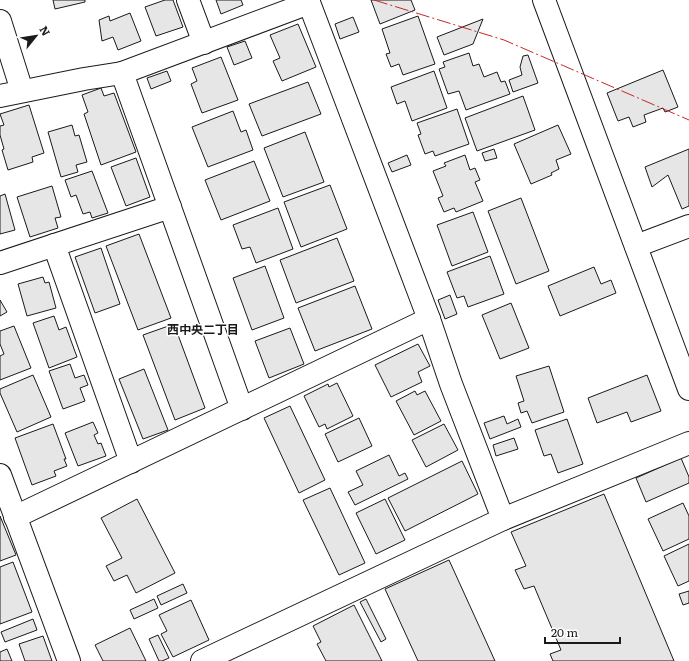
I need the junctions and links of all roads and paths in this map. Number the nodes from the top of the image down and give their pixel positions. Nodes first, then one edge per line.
1 (188, 0) edge
2 (544, 0) edge
3 (308, 2) edge
4 (0, 21) edge
5 (204, 43) junction
6 (122, 73) junction
7 (22, 91) junction
8 (0, 96) edge
9 (170, 207) junction
10 (689, 226) edge
11 (54, 245) junction
12 (636, 246) junction
13 (0, 263) edge
14 (429, 319) junction
15 (689, 389) edge
16 (242, 409) junction
17 (689, 442) edge
18 (131, 462) junction
19 (0, 475) edge
20 (15, 517) junction
21 (503, 519) junction
22 (69, 661) edge
23 (202, 661) edge

1 - 5 street
2 - 12 street
3 - 5 street
3 - 14 street
4 - 7 street
5 - 6 street
6 - 7 street
6 - 9 street
7 - 8 street
9 - 11 street
9 - 16 street
10 - 12 street
11 - 13 street
11 - 18 street
12 - 15 street
14 - 16 street
14 - 21 street
16 - 18 street
17 - 21 street
18 - 20 street
19 - 20 street
20 - 22 street
21 - 23 street

